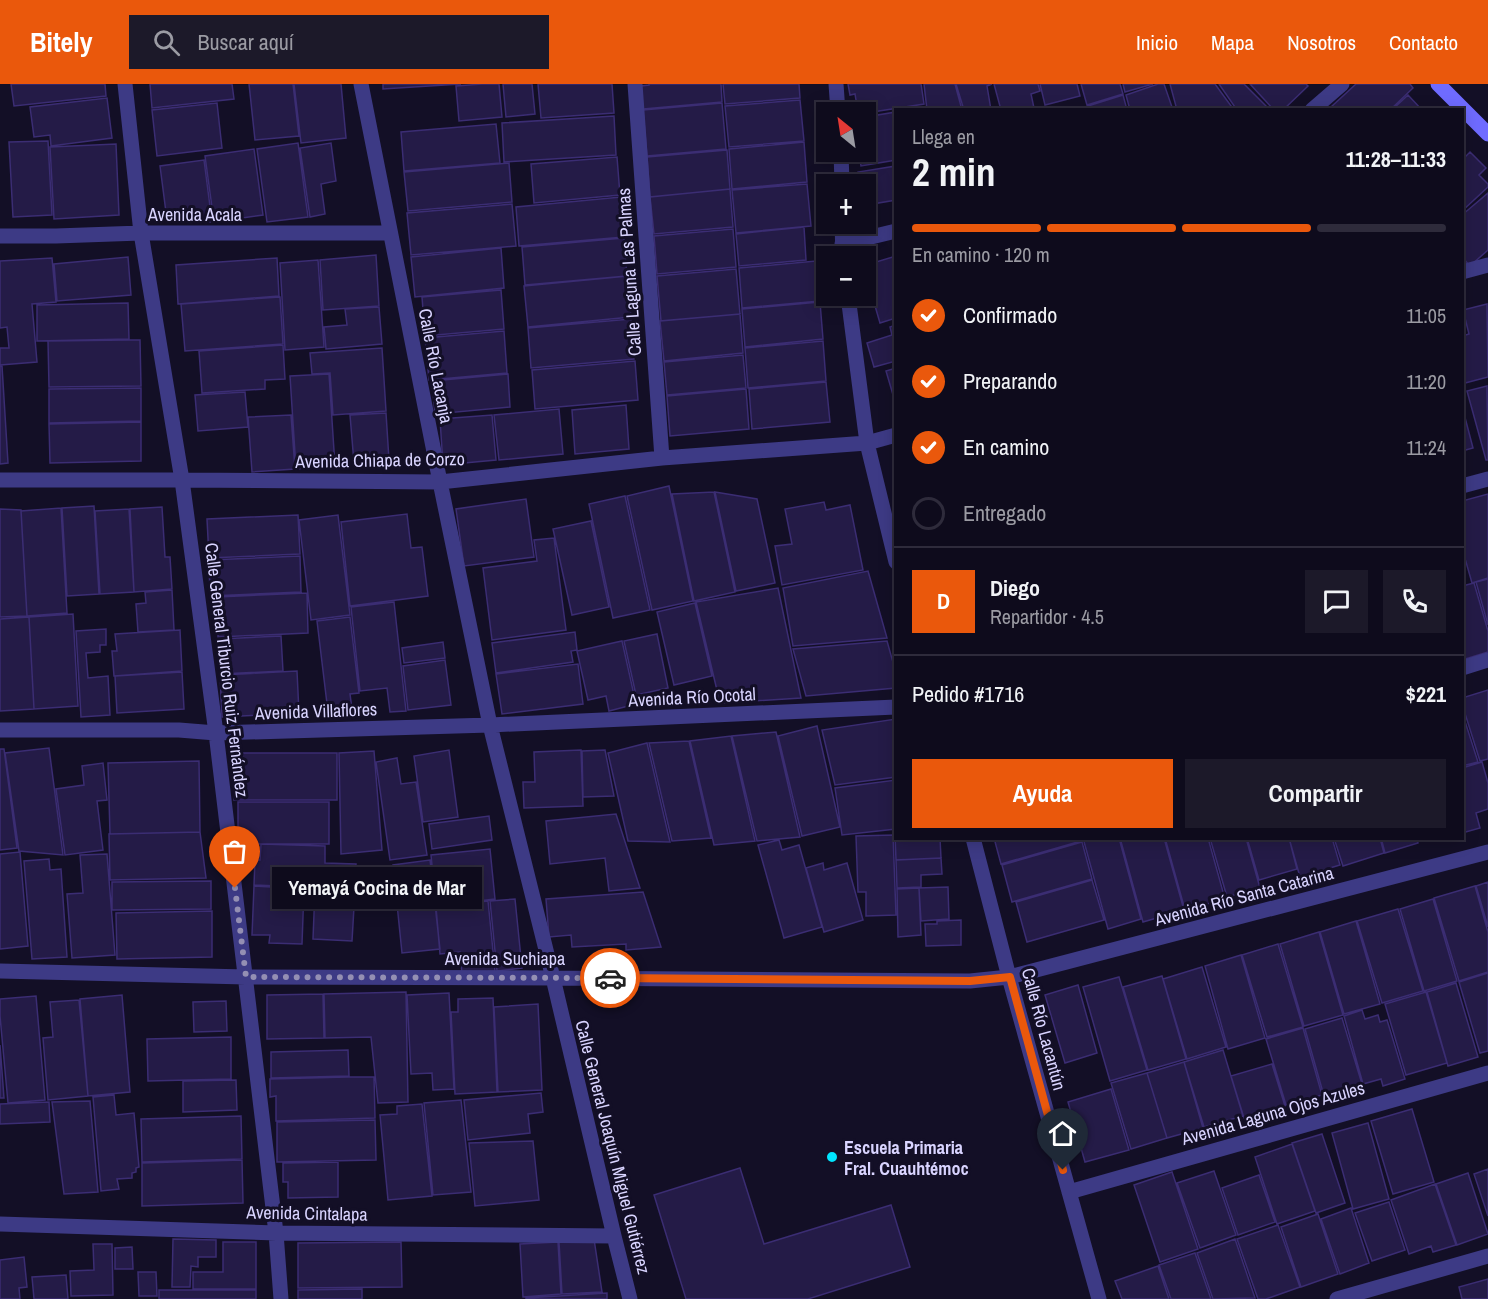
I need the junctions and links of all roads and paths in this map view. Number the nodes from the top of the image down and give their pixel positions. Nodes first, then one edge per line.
1 (125, 84) edge
2 (361, 84) edge
3 (635, 84) edge
4 (836, 84) edge
5 (1342, 84) edge
6 (1438, 84) edge
7 (837, 102) edge
8 (1313, 108) edge
9 (1462, 108) edge
10 (1464, 110) edge
11 (1488, 134) edge
12 (894, 232) edge
13 (141, 233) junction
14 (390, 233) junction
15 (0, 236) edge
16 (853, 246) edge
17 (1488, 265) edge
18 (1464, 271) edge
19 (849, 306) edge
20 (894, 436) edge
21 (867, 443) junction
22 (662, 458) junction
23 (1488, 479) edge
24 (0, 480) edge
25 (182, 480) junction
26 (440, 482) junction
27 (1464, 485) edge
28 (894, 554) edge
29 (1488, 660) edge
30 (1464, 667) edge
31 (894, 707) edge
32 (490, 725) junction
33 (0, 730) edge
34 (216, 733) junction
35 (974, 840) edge
36 (1488, 852) edge
37 (0, 972) edge
38 (246, 977) junction
39 (1010, 977) junction
40 (553, 978) junction
41 (1488, 1072) edge
42 (1069, 1192) junction
43 (0, 1224) edge
44 (276, 1233) junction
45 (614, 1236) junction
46 (1488, 1256) edge
47 (281, 1299) edge
48 (630, 1299) edge
49 (1099, 1299) edge
50 (1337, 1299) edge

1 - 13 street, Calle General Tiburcio Ruiz Fernández
2 - 14 street, Calle Río Lacanja
3 - 22 street, Calle Laguna Las Palmas
4 - 7 street
5 - 8 street
6 - 9 street
10 - 11 street
12 - 16 street
13 - 14 street, Avenida Acala
13 - 15 street, Avenida Acala
13 - 25 street, Calle General Tiburcio Ruiz Fernández
14 - 26 street, Calle Río Lacanja
17 - 18 street
19 - 21 street
20 - 21 street, Avenida Chiapa de Corzo
21 - 22 street, Avenida Chiapa de Corzo
21 - 28 street
22 - 26 street, Avenida Chiapa de Corzo
23 - 27 street
24 - 25 street, Avenida Chiapa de Corzo
25 - 26 street, Avenida Chiapa de Corzo
25 - 34 street, Calle General Tiburcio Ruiz Fernández
26 - 32 street, Calle Río Lacanja
29 - 30 street
31 - 32 street, Avenida Río Ocotal
32 - 34 street, Avenida Villaflores
32 - 40 street, Calle General Joaquín Miguel Gutiérrez
33 - 34 street, Avenida Villaflores
34 - 38 street, Calle General Tiburcio Ruiz Fernández
35 - 39 street, Calle Río Lacantún
36 - 39 street, Avenida Río Santa Catarina
37 - 38 street, Avenida Suchiapa
38 - 40 street, Avenida Suchiapa
38 - 44 street, Calle General Tiburcio Ruiz Fernández
39 - 40 street, Avenida Suchiapa
39 - 42 street, Calle Río Lacantún
40 - 45 street, Calle General Joaquín Miguel Gutiérrez
41 - 42 street, Avenida Laguna Ojos Azules
42 - 49 street, Calle Río Lacantún
43 - 44 street, Avenida Cintalapa
44 - 45 street, Avenida Cintalapa
44 - 47 street, Calle General Tiburcio Ruiz Fernández
45 - 48 street, Calle General Joaquín Miguel Gutiérrez
46 - 50 street

